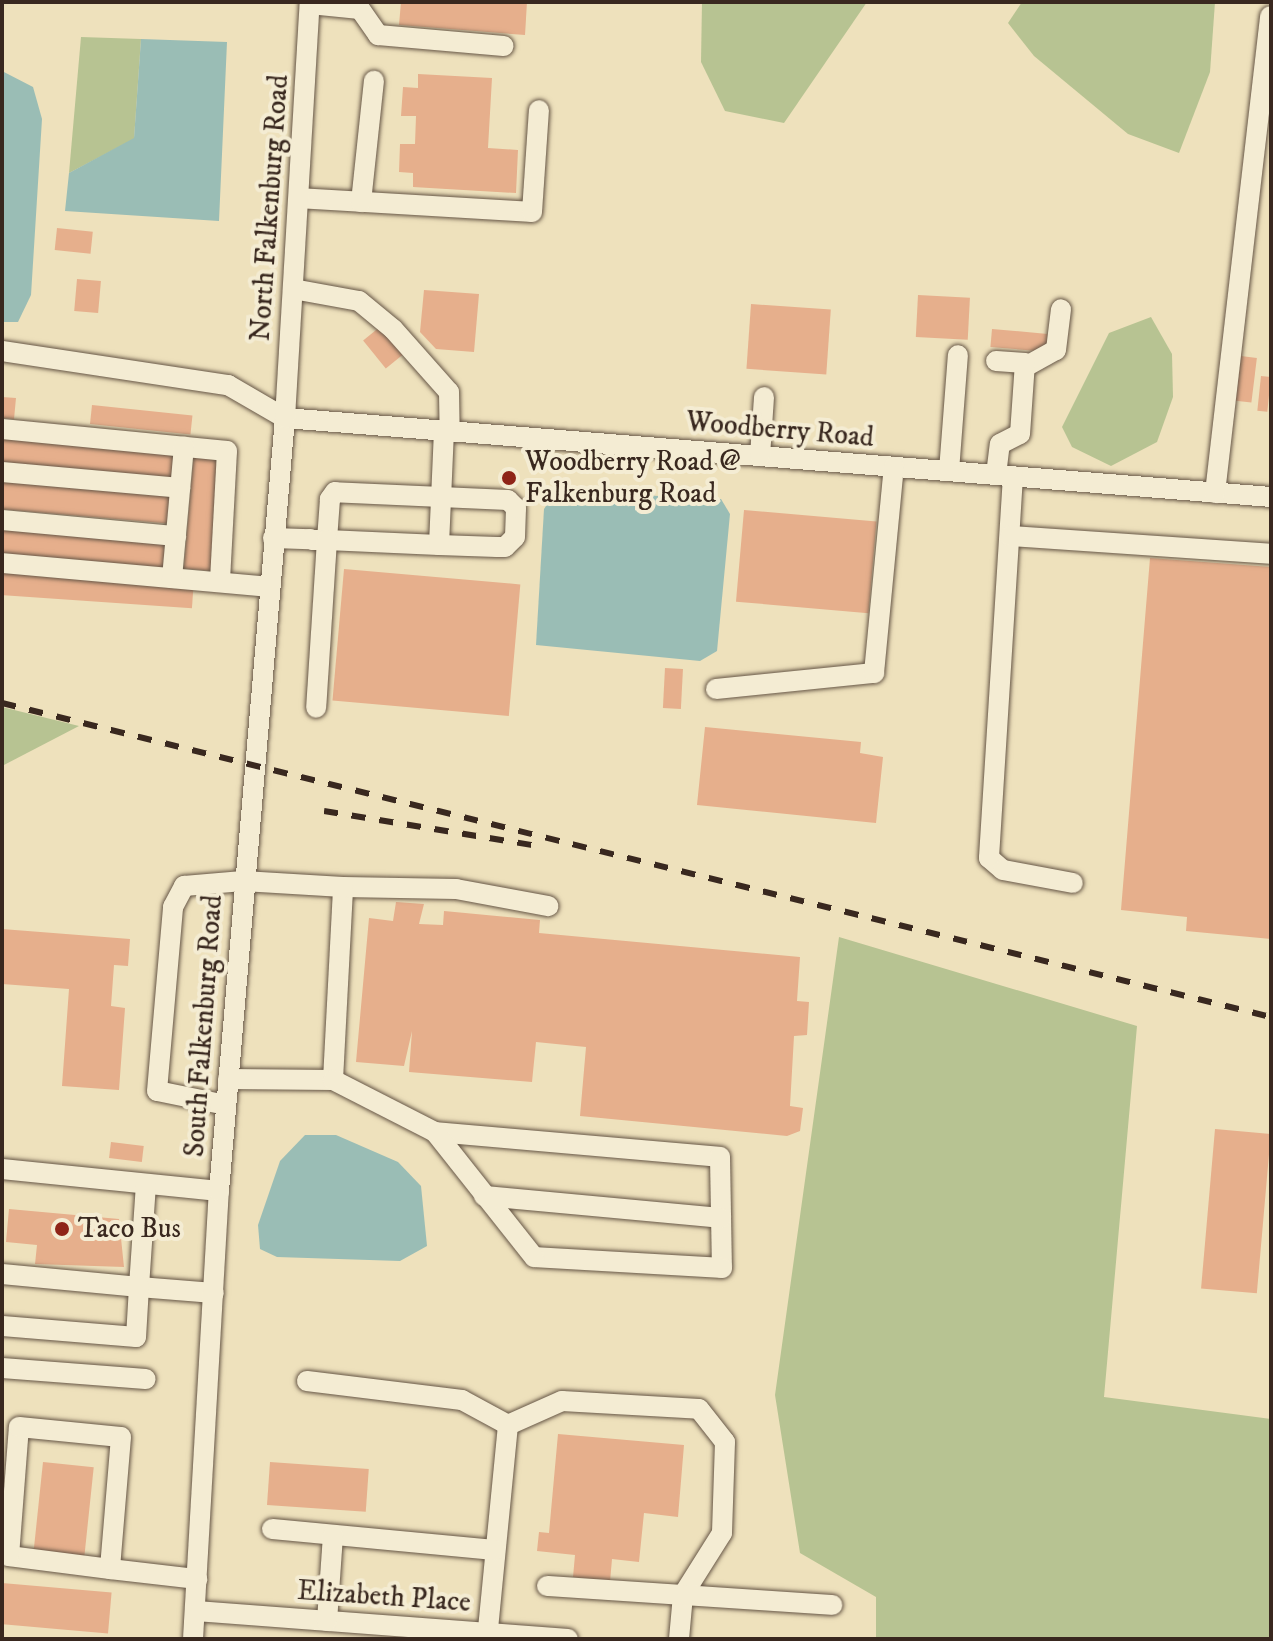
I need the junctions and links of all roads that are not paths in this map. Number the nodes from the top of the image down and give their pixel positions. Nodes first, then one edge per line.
1 (310, 3) edge
2 (1270, 16) edge
3 (504, 46) dead end
4 (374, 81) dead end
5 (539, 110) dead end
6 (299, 198) junction
7 (361, 202) junction
8 (293, 289) junction
9 (1061, 309) dead end
10 (2, 351) edge
11 (958, 355) dead end
12 (996, 361) dead end
13 (1025, 367) junction
14 (764, 397) dead end
15 (285, 418) junction
16 (2, 429) edge
17 (447, 431) junction
18 (184, 447) junction
19 (760, 456) junction
20 (894, 467) junction
21 (949, 471) junction
22 (2, 472) edge
23 (1005, 476) junction
24 (180, 488) junction
25 (1215, 493) junction
26 (441, 496) junction
27 (1271, 497) edge
28 (2, 520) edge
29 (176, 536) junction
30 (1010, 536) junction
31 (273, 538) junction
32 (327, 540) junction
33 (439, 545) junction
34 (1271, 554) edge
35 (2, 563) edge
36 (172, 578) junction
37 (220, 582) junction
38 (269, 587) junction
39 (716, 689) dead end
40 (316, 708) dead end
41 (243, 881) junction
42 (1073, 883) dead end
43 (343, 887) junction
44 (548, 906) dead end
45 (228, 1079) junction
46 (333, 1080) junction
47 (226, 1105) junction
48 (435, 1132) junction
49 (2, 1169) edge
50 (146, 1184) junction
51 (219, 1191) junction
52 (484, 1196) junction
53 (721, 1218) junction
54 (2, 1274) edge
55 (139, 1287) junction
56 (214, 1293) junction
57 (2, 1326) edge
58 (2, 1368) edge
59 (146, 1379) dead end
60 (307, 1381) dead end
61 (11, 1424) edge
62 (508, 1425) junction
63 (9, 1465) edge
64 (7, 1510) edge
65 (272, 1529) dead end
66 (333, 1535) junction
67 (495, 1550) junction
68 (5, 1556) edge
69 (110, 1569) junction
70 (197, 1579) junction
71 (547, 1586) dead end
72 (683, 1595) junction
73 (832, 1605) dead end
74 (196, 1611) junction
75 (327, 1621) junction
76 (487, 1636) edge
77 (193, 1639) edge
78 (568, 1639) edge
79 (679, 1639) edge

1 - 3 street
1 - 6 street, North Falkenburg Road
2 - 25 street
4 - 7 street
5 - 7 street
6 - 7 street
6 - 8 street, North Falkenburg Road
8 - 15 street, North Falkenburg Road
8 - 17 street
9 - 13 street
10 - 15 street
11 - 21 street
12 - 13 street
13 - 23 street
14 - 19 street
15 - 17 street, Woodberry Road
15 - 31 street, South Falkenburg Road
16 - 18 street
17 - 19 street, Woodberry Road
17 - 26 street
18 - 24 street
18 - 37 street
19 - 20 street, Woodberry Road
20 - 21 street, Woodberry Road
20 - 39 street
21 - 23 street, Woodberry Road
22 - 24 street
23 - 25 street, Woodberry Road
23 - 30 street
24 - 29 street
25 - 27 street, Woodberry Road
26 - 32 street
26 - 33 street
26 - 33 street
28 - 29 street
29 - 36 street
30 - 34 street
30 - 42 street
31 - 32 street
31 - 38 street, South Falkenburg Road
32 - 33 street
32 - 40 street
35 - 36 street
36 - 37 street
37 - 38 street
38 - 41 street, South Falkenburg Road
41 - 43 street
41 - 45 street, South Falkenburg Road
41 - 47 street
43 - 44 street
43 - 46 street
45 - 46 street
45 - 47 street, South Falkenburg Road
46 - 48 street
47 - 51 street, South Falkenburg Road
48 - 52 street
48 - 53 street
49 - 50 street
50 - 51 street
50 - 55 street
51 - 56 street, South Falkenburg Road
52 - 53 street
52 - 53 street
54 - 55 street
55 - 56 street
55 - 57 street
56 - 70 street, South Falkenburg Road
58 - 59 street
60 - 62 street
61 - 63 street
61 - 69 street
62 - 67 street
62 - 72 street
63 - 64 street
64 - 68 street
65 - 66 street
66 - 67 street
66 - 75 street
67 - 76 street
68 - 69 street
69 - 70 street
70 - 74 street, South Falkenburg Road
71 - 72 street
72 - 73 street
72 - 79 street
74 - 75 street, Elizabeth Place
74 - 77 street, South Falkenburg Road
75 - 76 street, Elizabeth Place
76 - 78 street, Elizabeth Place

